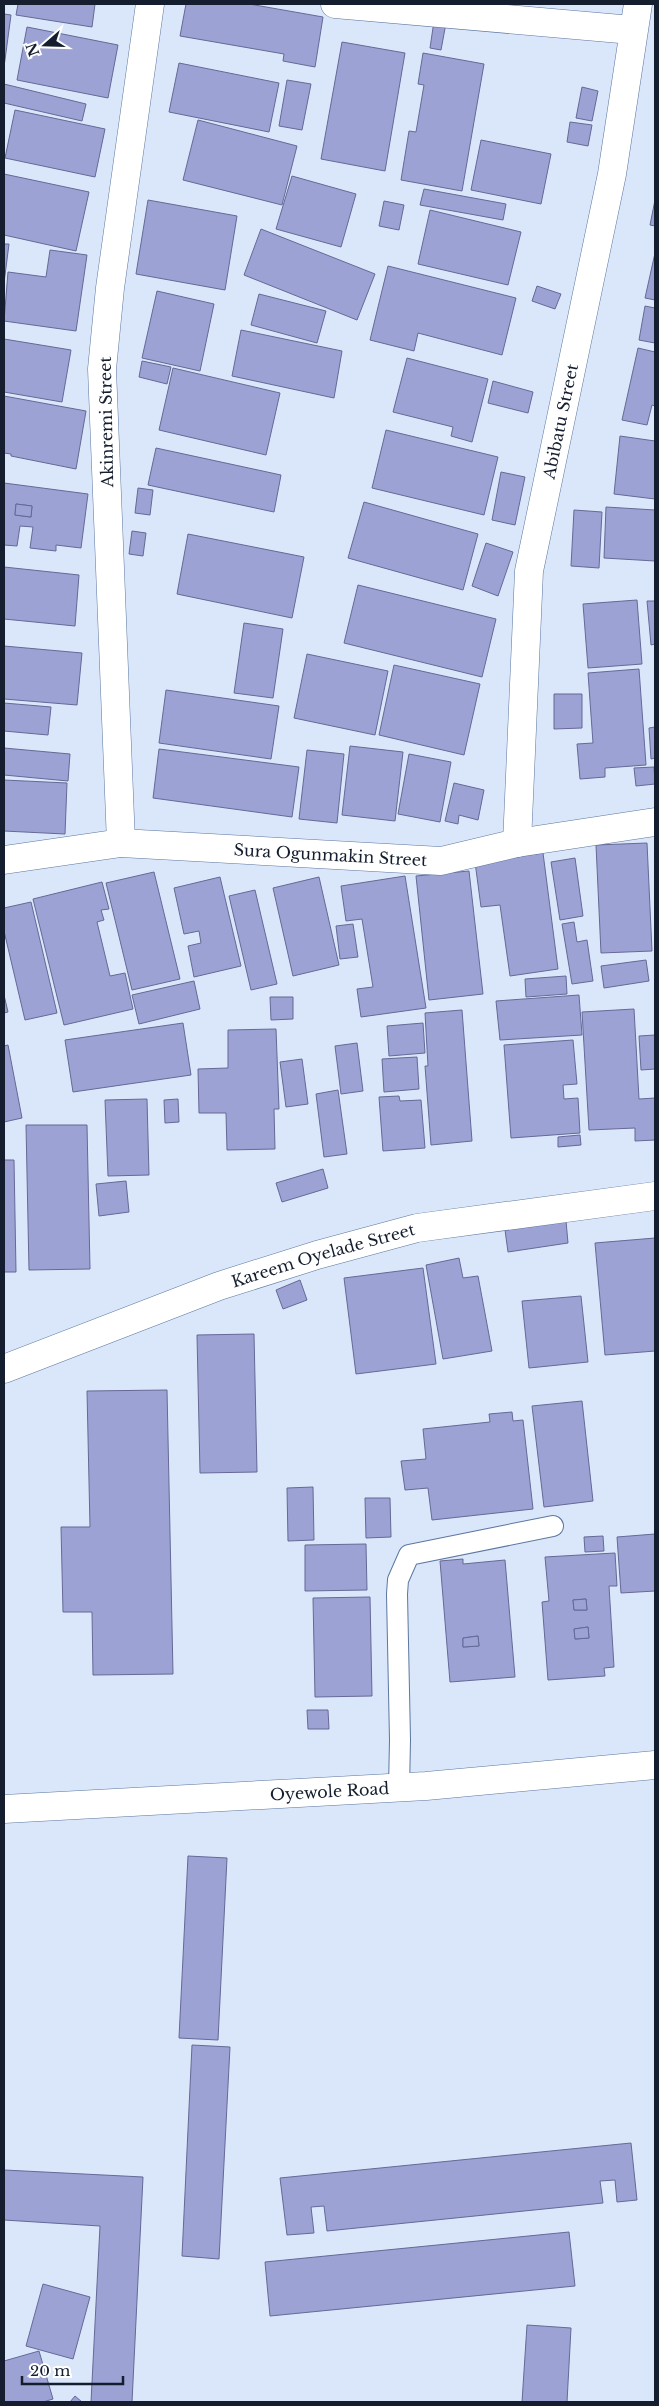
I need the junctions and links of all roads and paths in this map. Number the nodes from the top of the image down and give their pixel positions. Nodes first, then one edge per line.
1 (150, 4) edge
2 (335, 4) edge
3 (638, 4) edge
4 (632, 30) junction
5 (655, 822) edge
6 (121, 843) junction
7 (518, 844) junction
8 (4, 860) edge
9 (655, 1196) edge
10 (4, 1368) edge
11 (553, 1526) dead end
12 (655, 1765) edge
13 (399, 1788) junction
14 (4, 1809) edge

1 - 6 street, Akinremi Street
2 - 4 street
3 - 4 street, Abibatu Street
4 - 7 street, Abibatu Street
5 - 7 street, Sura Ogunmakin Street
6 - 7 street, Sura Ogunmakin Street
6 - 8 street, Sura Ogunmakin Street
9 - 10 street, Kareem Oyelade Street
11 - 13 lane
12 - 13 street, Oyewole Road
13 - 14 street, Oyewole Road

